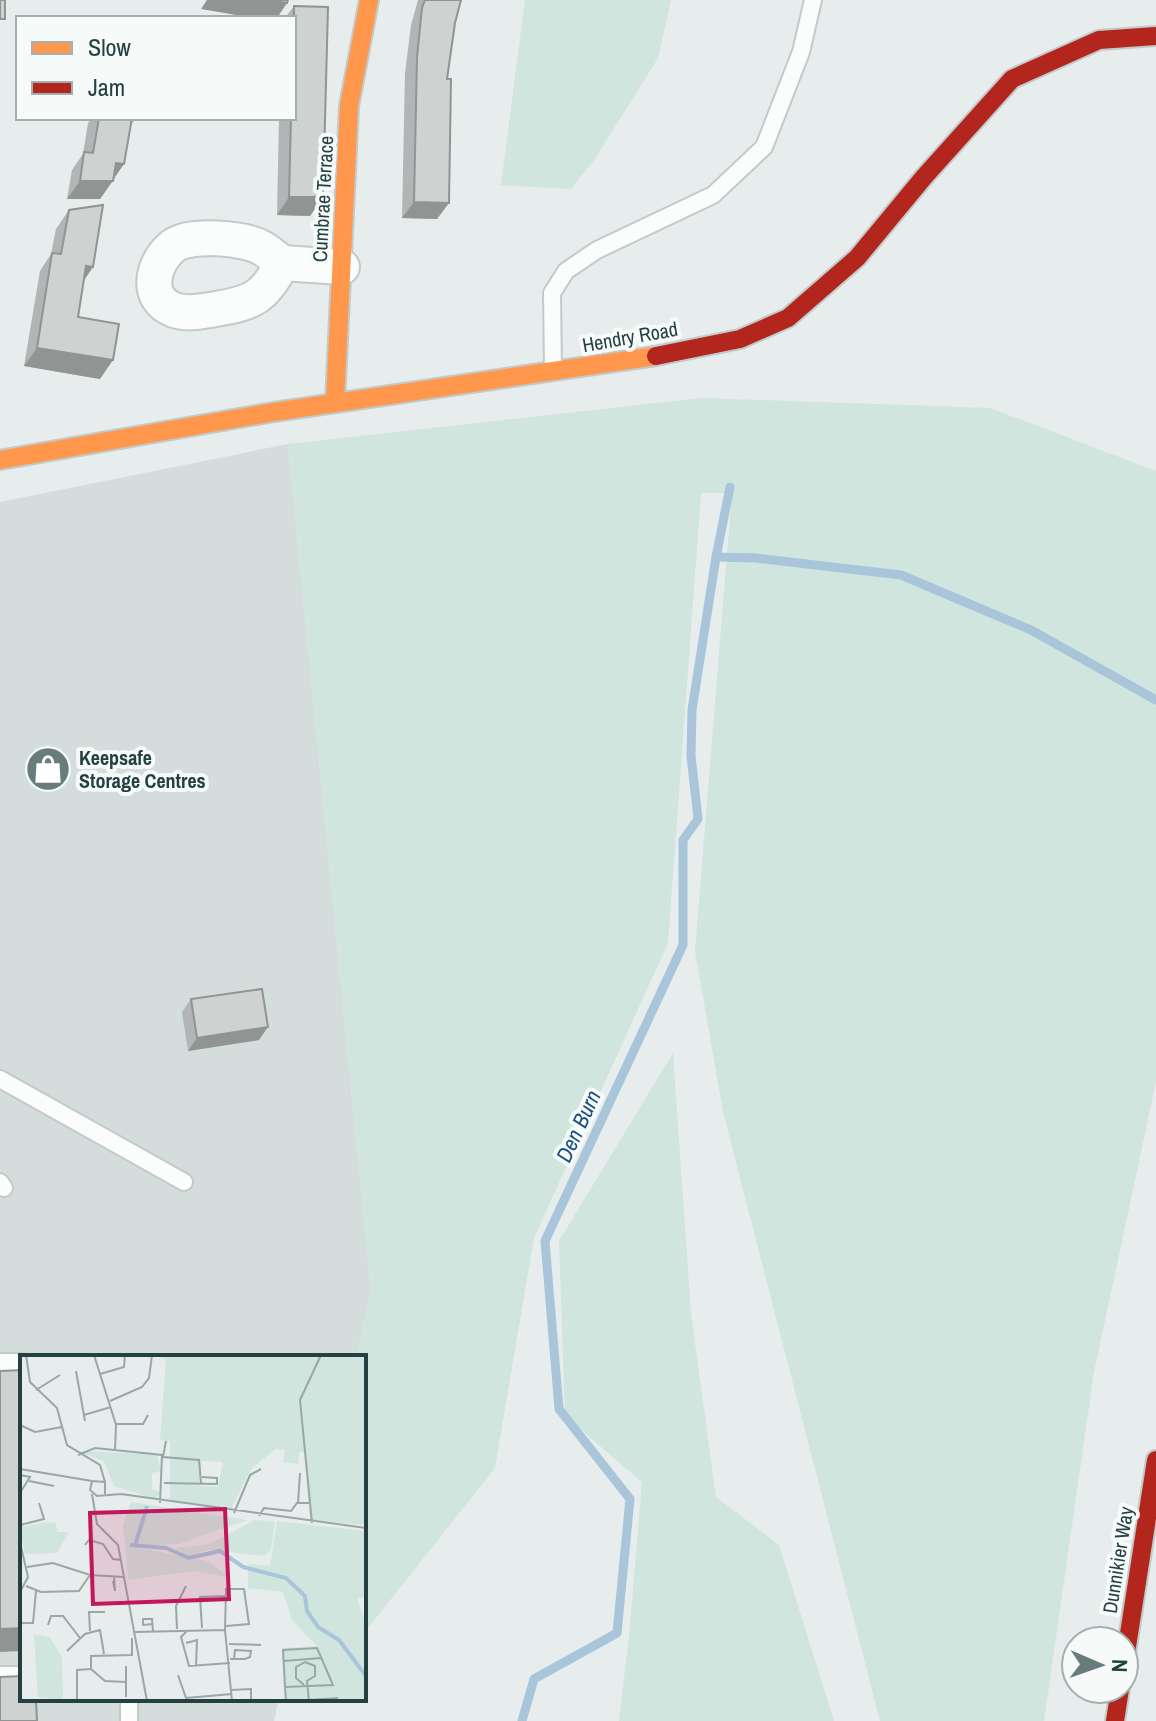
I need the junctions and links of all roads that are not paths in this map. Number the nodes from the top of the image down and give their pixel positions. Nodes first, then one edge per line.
1 (369, 0) edge
2 (813, 0) edge
3 (1156, 36) edge
4 (282, 263) dead end
5 (342, 267) junction
6 (553, 372) junction
7 (335, 402) junction
8 (0, 460) edge
9 (0, 1079) edge
10 (184, 1182) dead end
11 (1156, 1460) edge
12 (1130, 1625) edge

1 - 5 street, Cumbrae Terrace
2 - 6 lane
3 - 6 street, Hendry Road
4 - 5 street
5 - 7 street, Cumbrae Terrace
6 - 7 street, Hendry Road
7 - 8 street, Hendry Road
9 - 10 lane
11 - 12 street, Dunnikier Way

